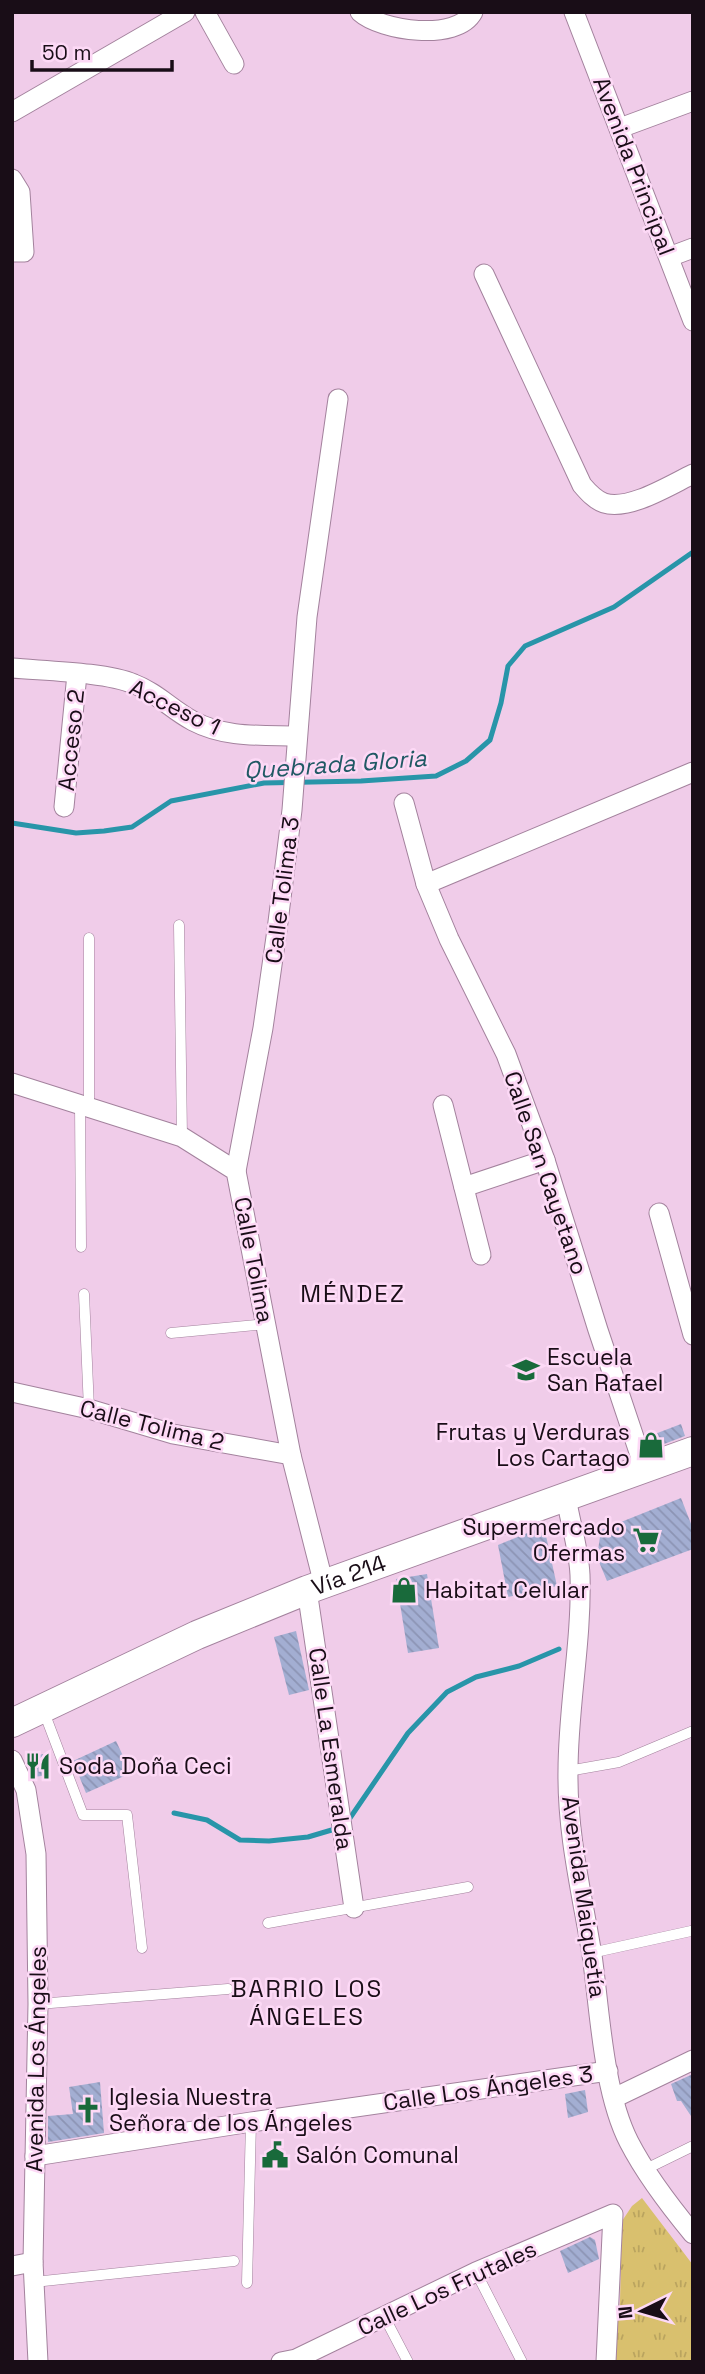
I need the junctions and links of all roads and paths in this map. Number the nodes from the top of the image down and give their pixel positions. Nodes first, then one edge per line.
1 (185, 12) edge
2 (205, 12) edge
3 (360, 12) edge
4 (473, 12) edge
5 (575, 12) edge
6 (234, 64) dead end
7 (693, 101) edge
8 (12, 112) edge
9 (620, 128) junction
10 (12, 178) edge
11 (693, 248) edge
12 (18, 252) edge
13 (669, 257) junction
14 (484, 274) dead end
15 (693, 321) edge
16 (338, 399) dead end
17 (693, 474) edge
18 (12, 668) edge
19 (77, 674) junction
20 (297, 736) junction
21 (693, 772) edge
22 (404, 803) dead end
23 (64, 807) dead end
24 (426, 884) junction
25 (179, 925) dead end
26 (89, 938) dead end
27 (12, 1083) edge
28 (85, 1105) junction
29 (443, 1105) dead end
30 (182, 1137) junction
31 (545, 1160) junction
32 (236, 1171) junction
33 (464, 1187) junction
34 (659, 1213) dead end
35 (81, 1247) dead end
36 (481, 1255) dead end
37 (84, 1294) dead end
38 (266, 1324) junction
39 (171, 1333) dead end
40 (693, 1335) edge
41 (12, 1392) edge
42 (89, 1409) junction
43 (693, 1451) edge
44 (291, 1455) junction
45 (645, 1470) junction
46 (566, 1497) junction
47 (316, 1588) junction
48 (43, 1708) junction
49 (12, 1723) edge
50 (693, 1731) edge
51 (12, 1760) edge
52 (568, 1771) junction
53 (468, 1887) dead end
54 (354, 1908) junction
55 (268, 1923) dead end
56 (691, 1931) dead end
57 (142, 1948) dead end
58 (591, 1953) junction
59 (228, 1989) dead end
60 (38, 2004) junction
61 (693, 2060) edge
62 (608, 2071) junction
63 (614, 2098) junction
64 (251, 2122) junction
65 (693, 2146) edge
66 (35, 2156) junction
67 (646, 2169) junction
68 (693, 2234) edge
69 (233, 2261) dead end
70 (33, 2262) junction
71 (12, 2266) edge
72 (476, 2272) junction
73 (34, 2282) junction
74 (247, 2283) dead end
75 (384, 2316) junction
76 (291, 2361) edge
77 (38, 2362) edge
78 (408, 2362) edge
79 (522, 2362) edge
80 (606, 2362) edge

1 - 8 street
2 - 6 street
3 - 4 street
5 - 9 street, Avenida Principal
7 - 9 street
9 - 13 street, Avenida Principal
10 - 12 street
11 - 13 street
13 - 15 street, Avenida Principal
14 - 17 street
16 - 20 street, Calle Tolima 3
18 - 19 street, Acceso 1
19 - 20 street, Acceso 1
19 - 23 street, Acceso 2
20 - 32 street, Calle Tolima 3
21 - 24 street
22 - 24 street, Calle San Cayetano
24 - 31 street, Calle San Cayetano
25 - 30 lane
26 - 28 lane
27 - 28 street, Calle Tolima
28 - 30 street, Calle Tolima
28 - 35 lane
29 - 33 street
30 - 32 street, Calle Tolima
31 - 33 street
31 - 45 street, Calle San Cayetano
32 - 38 street, Calle Tolima
33 - 36 street
34 - 40 street
37 - 42 lane
38 - 39 lane
38 - 44 street, Calle Tolima
41 - 42 street, Calle Tolima 2
42 - 44 street, Calle Tolima 2
43 - 45 main road, Vía 214
44 - 47 street, Calle Tolima
45 - 46 main road, Vía 214
46 - 47 main road, Vía 214
46 - 52 street, Avenida Maiquetía
47 - 48 main road, Vía 214
47 - 54 street, Calle La Esmeralda
48 - 49 main road, Vía 214
48 - 57 lane
50 - 52 lane
51 - 60 street, Avenida Los Ángeles
52 - 58 street, Avenida Maiquetía
53 - 54 lane
54 - 55 lane
56 - 58 lane
58 - 62 street, Avenida Maiquetía
59 - 60 lane
60 - 66 street, Avenida Los Ángeles
61 - 63 street
62 - 63 street, Avenida Maiquetía
62 - 64 street, Calle Los Ángeles 3
63 - 67 street, Avenida Maiquetía
64 - 66 street, Calle Los Ángeles 3
64 - 74 lane
65 - 67 lane
66 - 70 street, Avenida Los Ángeles
67 - 68 street, Avenida Maiquetía
69 - 73 lane
70 - 71 street
70 - 73 street, Avenida Los Ángeles
72 - 75 street, Calle Los Frutales
72 - 79 lane
72 - 80 street, Calle Los Frutales
73 - 77 street, Avenida Los Ángeles
75 - 76 street, Calle Los Frutales
75 - 78 lane

